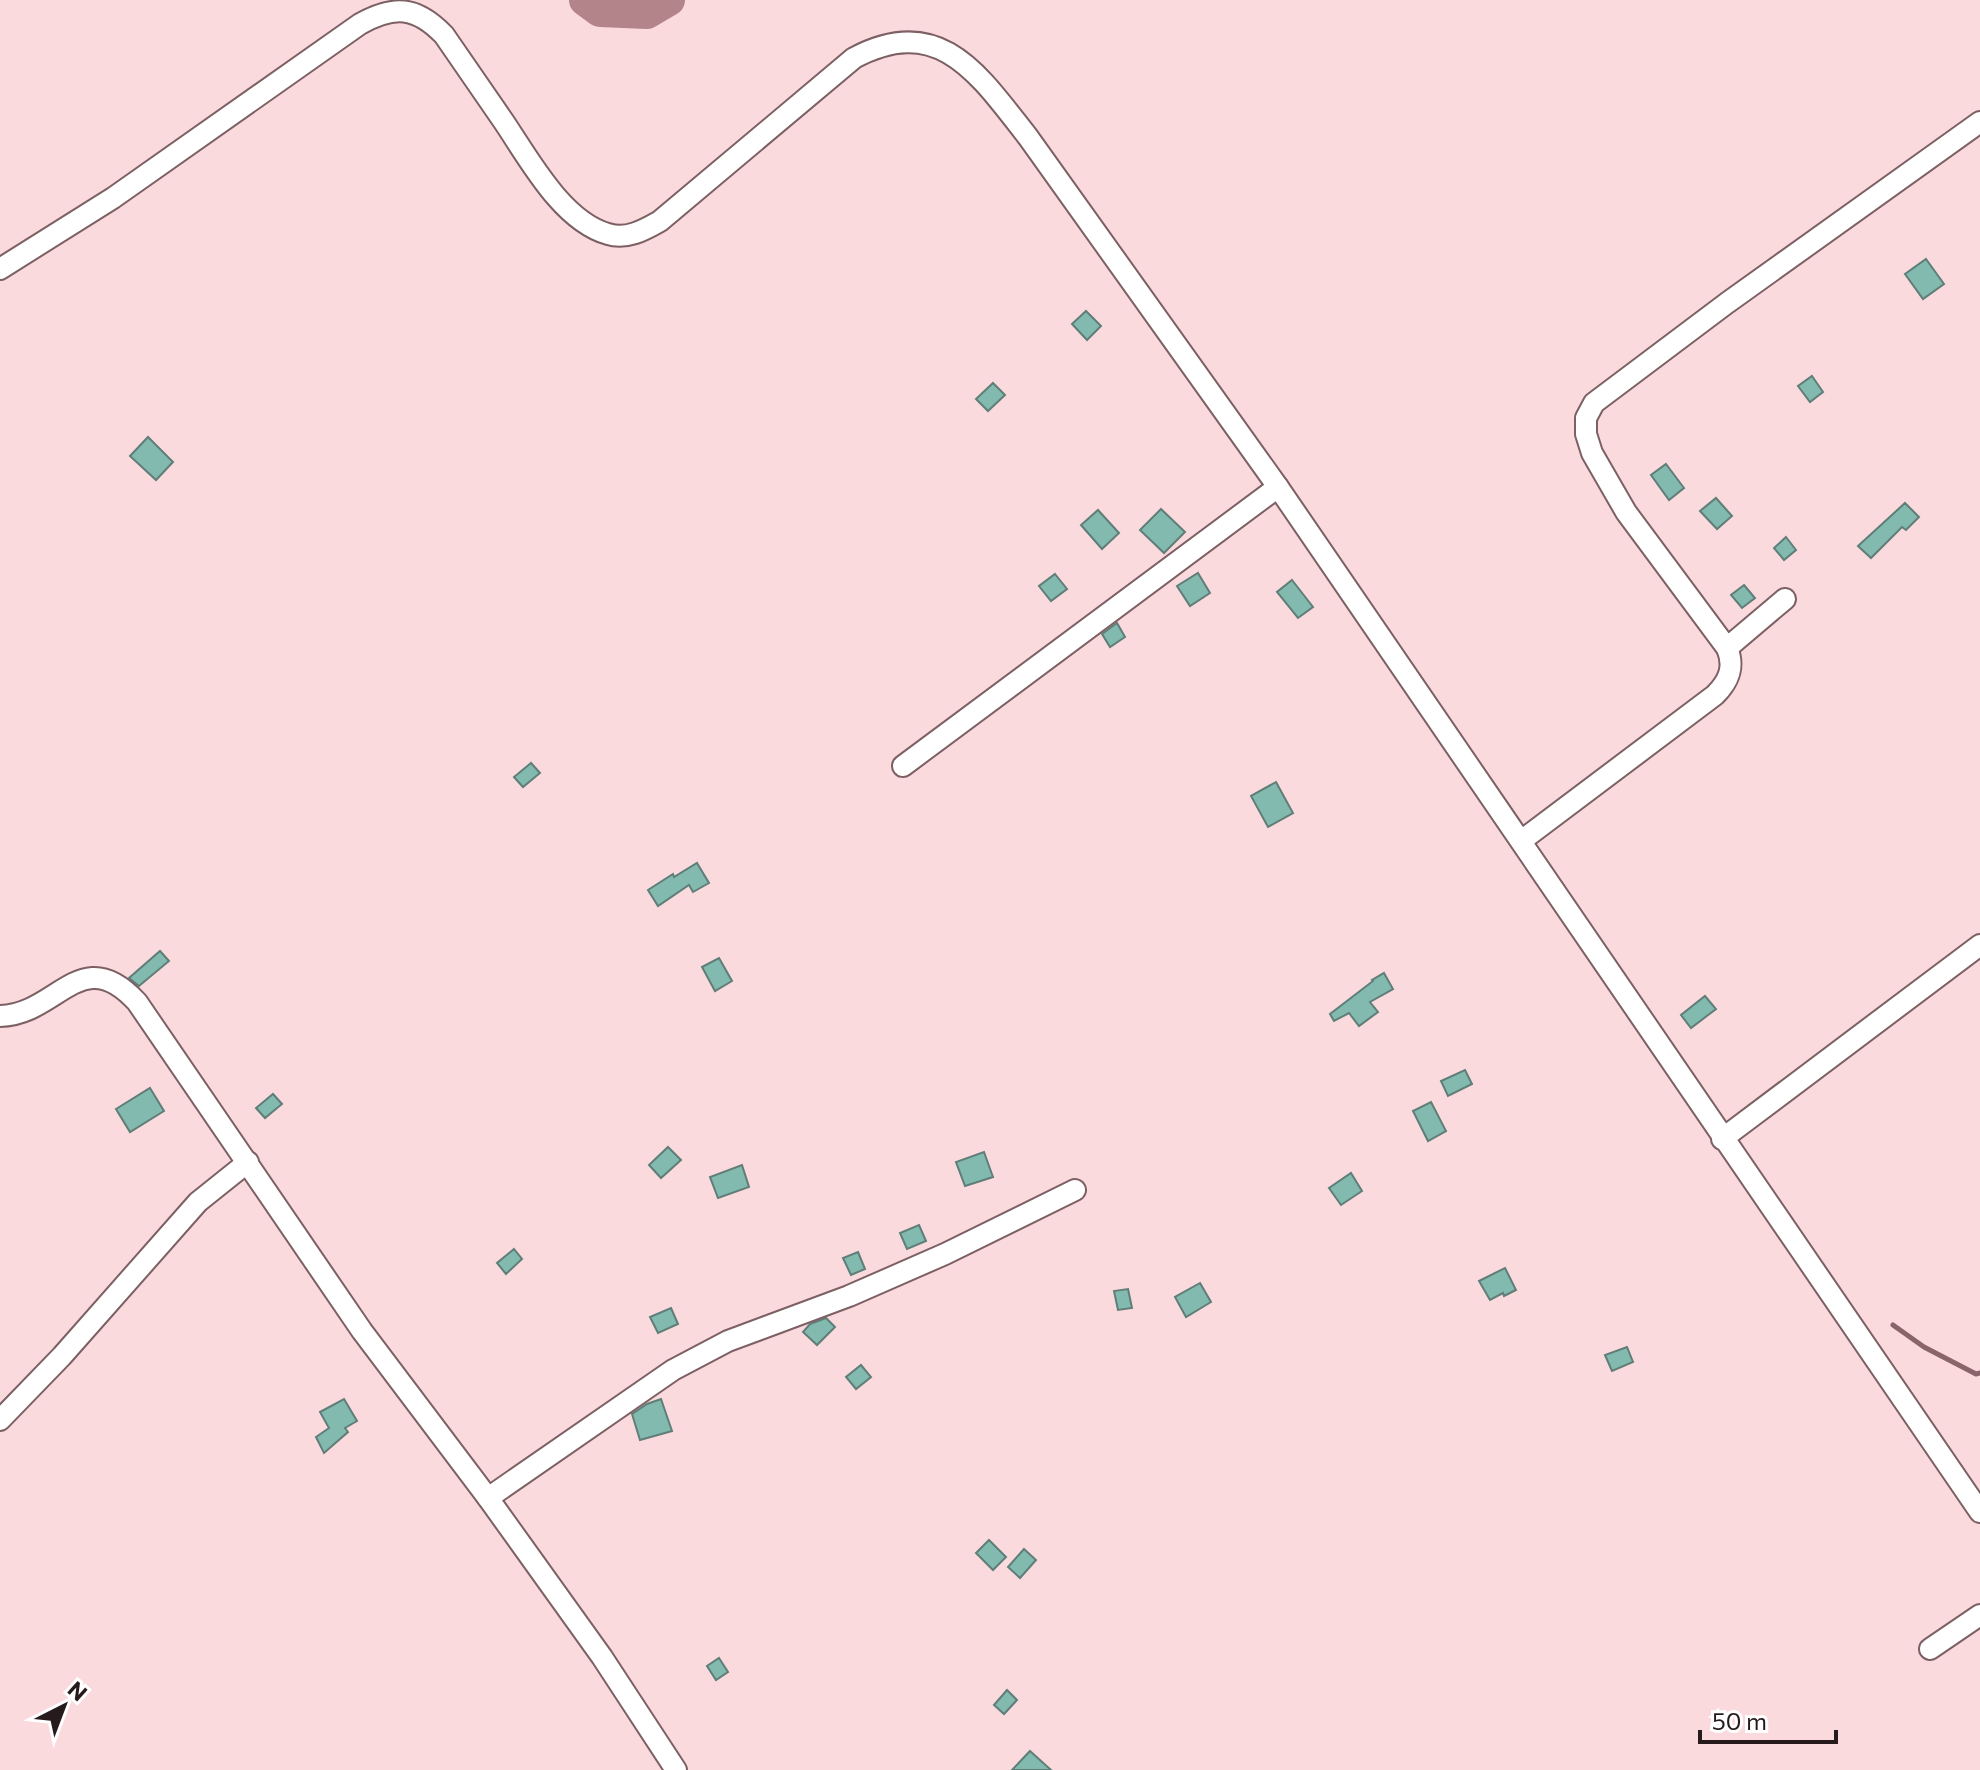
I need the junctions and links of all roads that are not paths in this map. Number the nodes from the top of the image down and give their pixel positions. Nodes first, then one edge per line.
1 (1980, 122) edge
2 (0, 269) edge
3 (1278, 487) junction
4 (1785, 599) dead end
5 (1727, 648) junction
6 (903, 766) dead end
7 (1521, 841) junction
8 (1980, 945) edge
9 (0, 1016) edge
10 (1722, 1139) junction
11 (248, 1162) junction
12 (1075, 1190) dead end
13 (0, 1420) edge
14 (488, 1498) junction
15 (1980, 1512) edge
16 (1980, 1615) edge
17 (1930, 1649) dead end
18 (676, 1770) edge

1 - 5 street
2 - 3 street
3 - 6 street
3 - 7 street
4 - 5 street
5 - 7 street
7 - 10 street
8 - 10 street
9 - 11 street
10 - 15 street
11 - 13 street
11 - 14 street
12 - 14 street
14 - 18 street
16 - 17 street

